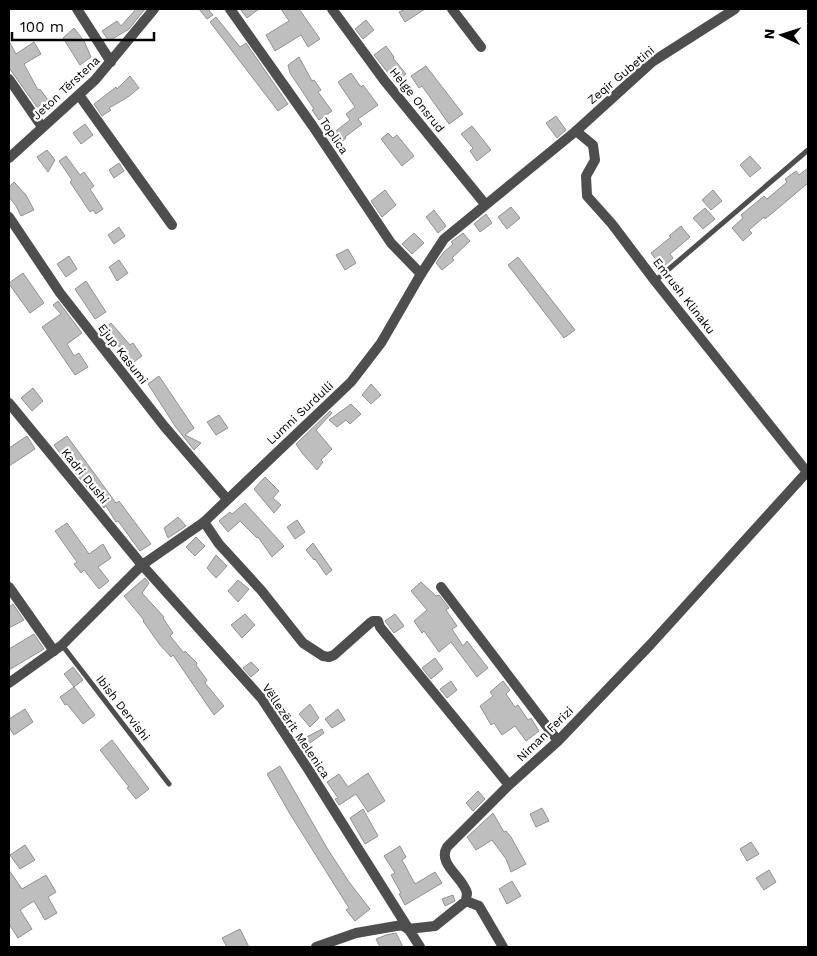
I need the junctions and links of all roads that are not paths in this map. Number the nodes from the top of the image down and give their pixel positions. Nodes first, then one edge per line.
1 (77, 9) edge
2 (154, 9) edge
3 (230, 9) edge
4 (332, 9) edge
5 (452, 9) edge
6 (735, 9) edge
7 (480, 47) dead end
8 (111, 62) junction
9 (9, 79) edge
10 (79, 95) junction
11 (42, 127) junction
12 (576, 131) junction
13 (808, 150) edge
14 (9, 158) edge
15 (485, 204) junction
16 (9, 217) edge
17 (172, 225) dead end
18 (421, 274) junction
19 (655, 281) junction
20 (9, 403) edge
21 (808, 472) edge
22 (227, 499) junction
23 (204, 522) junction
24 (142, 565) junction
25 (9, 587) edge
26 (441, 587) dead end
27 (58, 648) junction
28 (9, 683) edge
29 (558, 740) junction
30 (169, 784) dead end
31 (508, 785) junction
32 (466, 901) junction
33 (408, 928) junction
34 (316, 947) edge
35 (420, 947) edge
36 (503, 947) edge

1 - 8 street
2 - 8 street, Jeton Tërstena
3 - 18 street, Toplica
4 - 15 street, Helge Onsrud
5 - 7 street
6 - 12 street, Zeqir Gubetini
8 - 10 street, Jeton Tërstena
9 - 11 street
10 - 11 street, Jeton Tërstena
10 - 17 street
11 - 14 street, Jeton Tërstena
12 - 15 street, Lumni Surdulli
12 - 19 street, Emrush Klinaku
13 - 19 lane
15 - 18 street, Lumni Surdulli
16 - 22 street, Ejup Kasumi
18 - 22 street, Lumni Surdulli
19 - 21 street, Emrush Klinaku
20 - 24 street, Kadri Dushi
21 - 29 street, Niman Ferizi
22 - 23 street, Lumni Surdulli
23 - 24 street, Lumni Surdulli
23 - 31 street
24 - 27 street, Lumni Surdulli
24 - 33 street, Vëllezërit Melenica
25 - 27 street
26 - 29 street
27 - 28 street, Lumni Surdulli
27 - 30 lane, Ibish Dervishi
29 - 31 street, Niman Ferizi
31 - 32 street, Niman Ferizi
32 - 33 street
32 - 36 street
33 - 34 street
33 - 35 street, Vëllezërit Melenica

